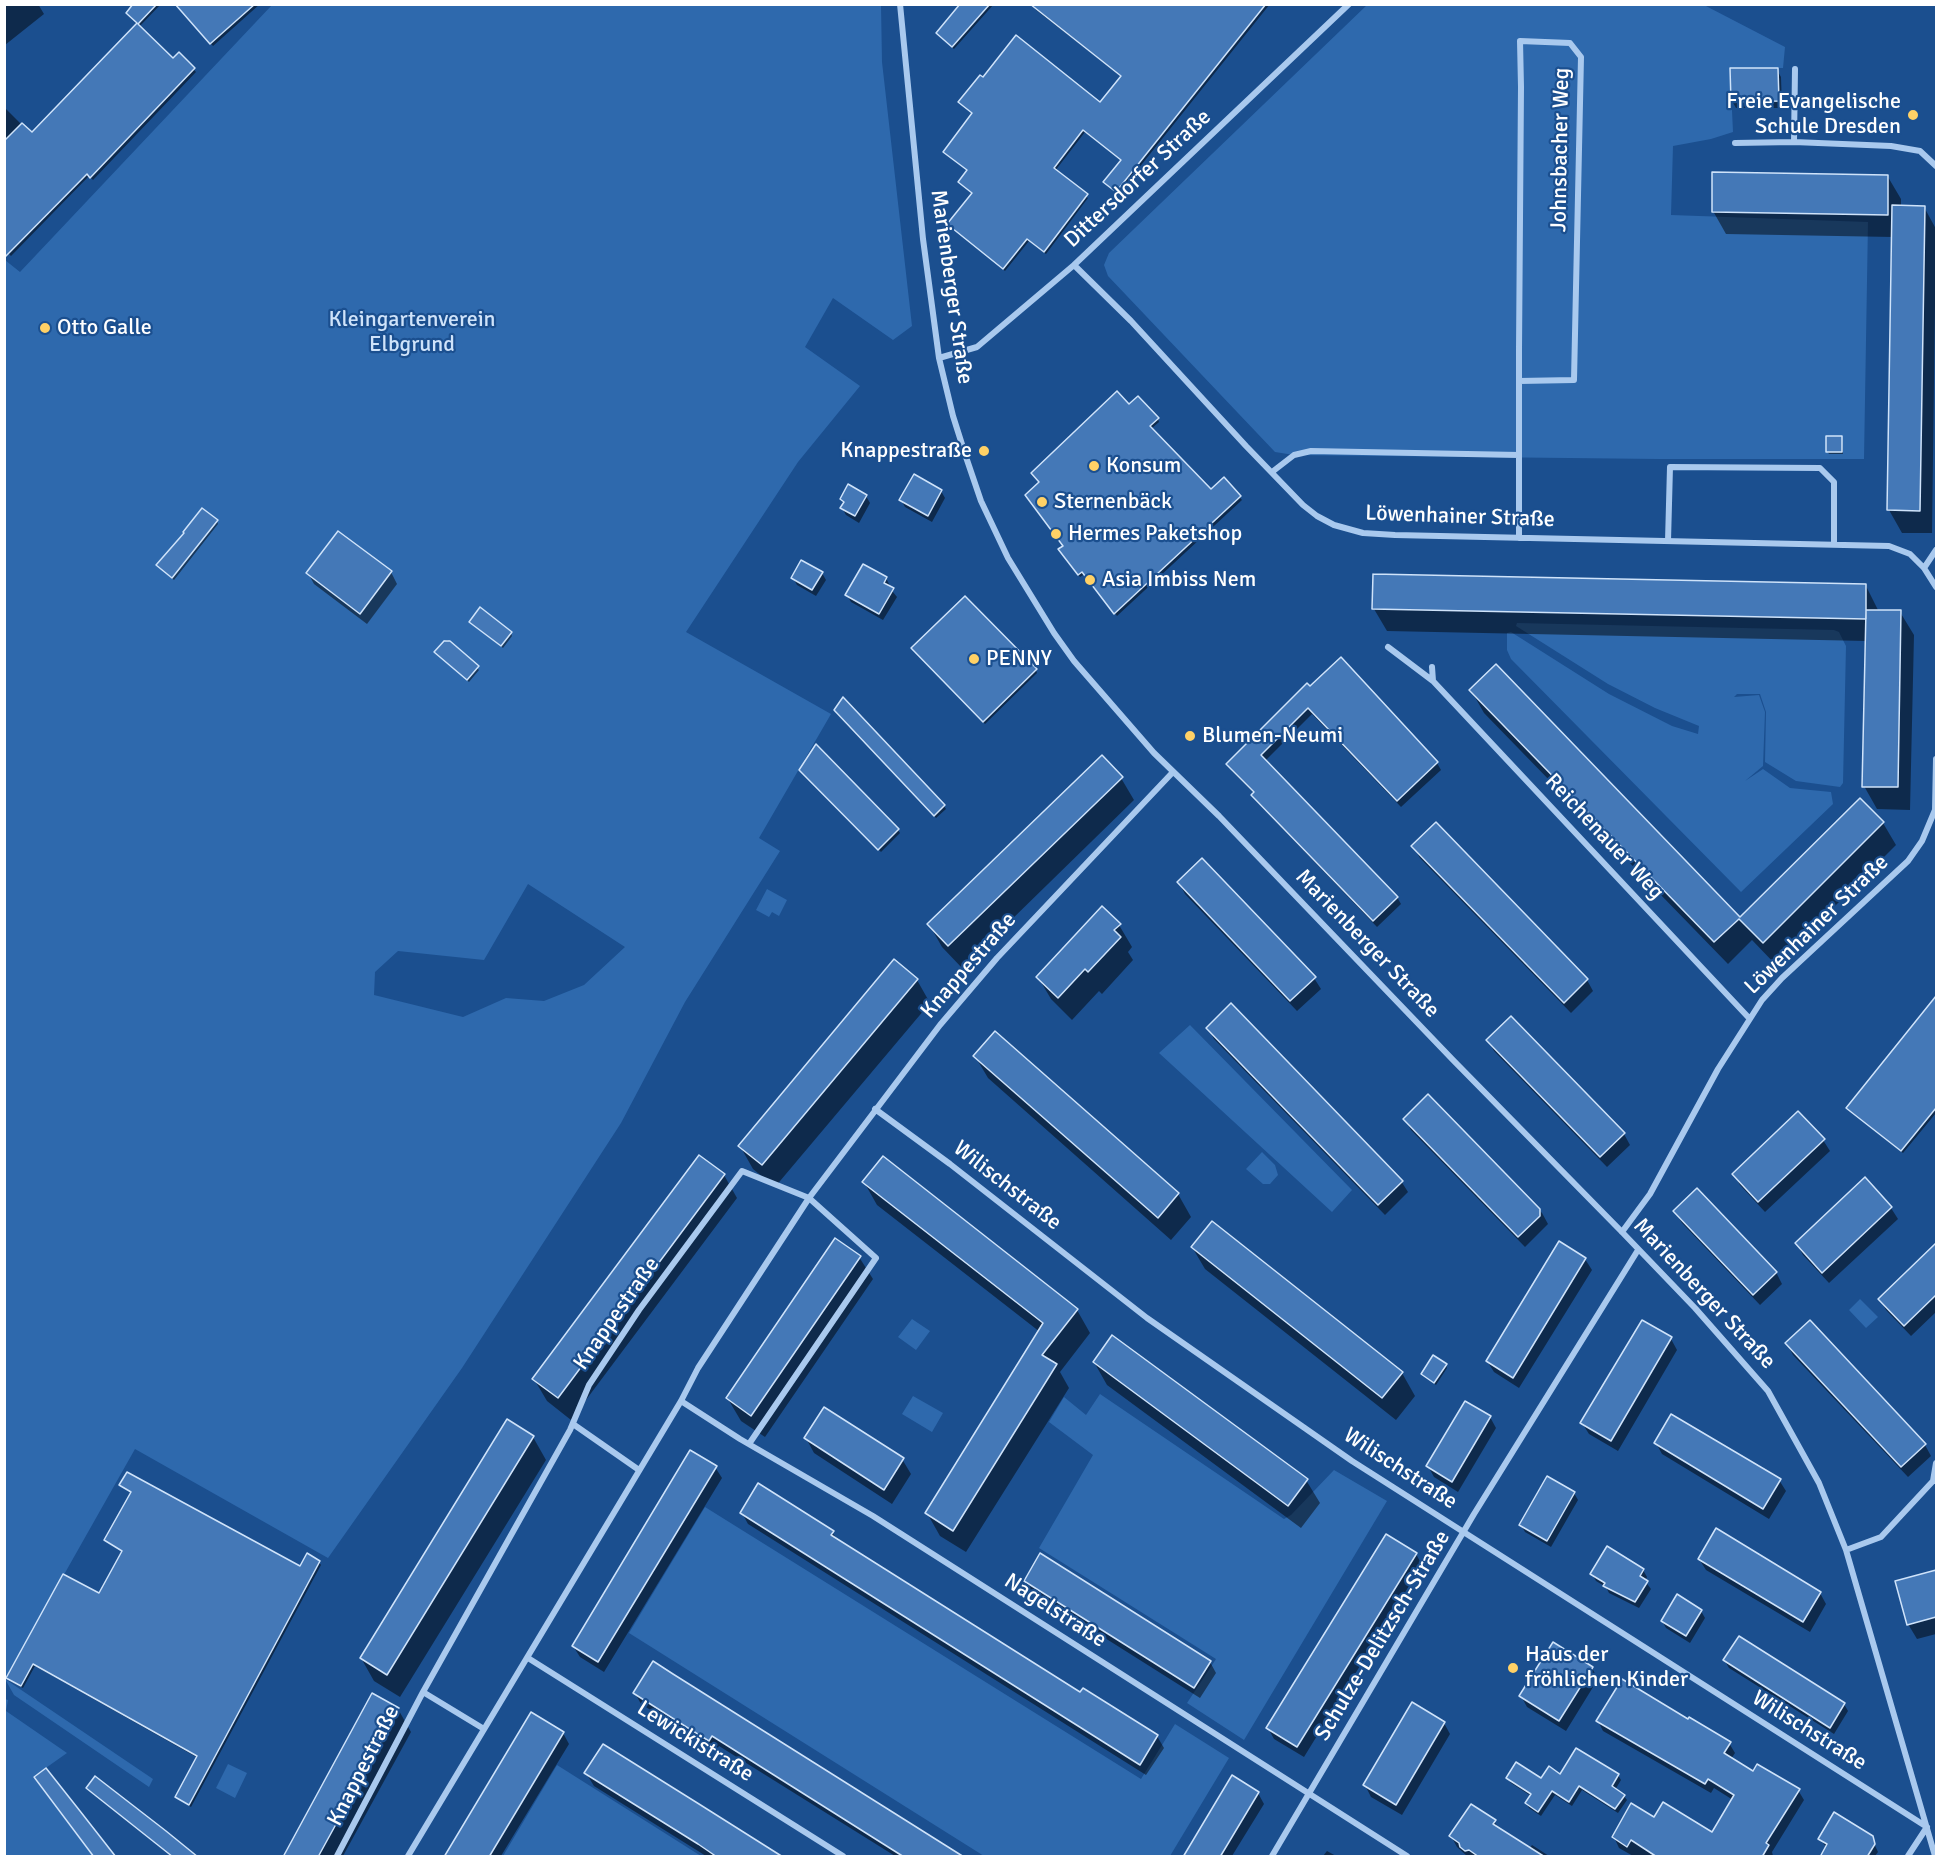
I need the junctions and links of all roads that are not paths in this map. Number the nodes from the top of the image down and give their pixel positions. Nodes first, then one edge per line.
1 (900, 4) edge
2 (1349, 4) edge
3 (1795, 69) dead end
4 (1794, 142) junction
5 (1735, 144) dead end
6 (1936, 166) edge
7 (1074, 265) junction
8 (939, 358) junction
9 (1519, 381) junction
10 (1519, 455) junction
11 (1272, 472) junction
12 (1519, 538) junction
13 (1668, 541) junction
14 (1834, 544) junction
15 (1936, 550) edge
16 (1924, 568) junction
17 (1936, 587) edge
18 (1388, 647) dead end
19 (1432, 667) dead end
20 (1433, 681) junction
21 (1936, 759) edge
22 (1173, 772) junction
23 (1749, 1018) junction
24 (875, 1109) junction
25 (808, 1198) junction
26 (1622, 1232) junction
27 (1638, 1250) junction
28 (681, 1401) junction
29 (573, 1424) junction
30 (749, 1444) junction
31 (1936, 1463) edge
32 (639, 1470) junction
33 (1935, 1481) edge
34 (1464, 1533) junction
35 (1846, 1551) junction
36 (528, 1658) junction
37 (423, 1692) junction
38 (484, 1728) junction
39 (1309, 1795) junction
40 (1927, 1827) junction
41 (337, 1857) edge
42 (408, 1857) edge
43 (843, 1857) edge
44 (1272, 1857) edge
45 (1407, 1857) edge
46 (1908, 1857) edge
47 (1935, 1857) edge

1 - 8 street, Marienberger Straße
2 - 7 street, Dittersdorfer Straße
3 - 4 street
4 - 5 street
4 - 6 street
7 - 8 street, Dittersdorfer Straße
7 - 11 street, Löwenhainer Straße
8 - 22 street, Marienberger Straße
9 - 9 street, Johnsbacher Weg
9 - 10 street, Johnsbacher Weg
10 - 11 street
10 - 12 street, Johnsbacher Weg
11 - 12 street, Löwenhainer Straße
12 - 13 street, Löwenhainer Straße
13 - 14 street, Löwenhainer Straße
13 - 14 street
14 - 16 street, Löwenhainer Straße
15 - 16 street
16 - 17 street, Löwenhainer Straße
18 - 20 street, Reichenauer Weg
19 - 20 street
20 - 23 street, Reichenauer Weg
21 - 23 street, Löwenhainer Straße
22 - 24 street, Knappestraße
22 - 26 street, Marienberger Straße
23 - 26 street, Löwenhainer Straße
24 - 25 street, Knappestraße
24 - 34 street, Wilischstraße
25 - 28 street, Knappestraße
25 - 29 street, Knappestraße
25 - 30 street, Knappestraße
26 - 27 street, Marienberger Straße
27 - 34 street, Schulze-Delitzsch-Straße
27 - 35 street, Marienberger Straße
28 - 30 street, Nagelstraße
28 - 32 street, Knappestraße
29 - 32 street
29 - 37 street, Knappestraße
30 - 39 street, Nagelstraße
31 - 33 street
32 - 36 street, Knappestraße
33 - 35 street
34 - 39 street, Schulze-Delitzsch-Straße
34 - 40 street, Wilischstraße
35 - 40 street, Marienberger Straße
36 - 38 street, Knappestraße
36 - 43 street, Lewickistraße
37 - 38 street, Knappestraße
37 - 41 street, Knappestraße
38 - 42 street, Knappestraße
39 - 44 street, Schulze-Delitzsch-Straße
39 - 45 street, Nagelstraße
40 - 46 street
40 - 47 street, Marienberger Straße

